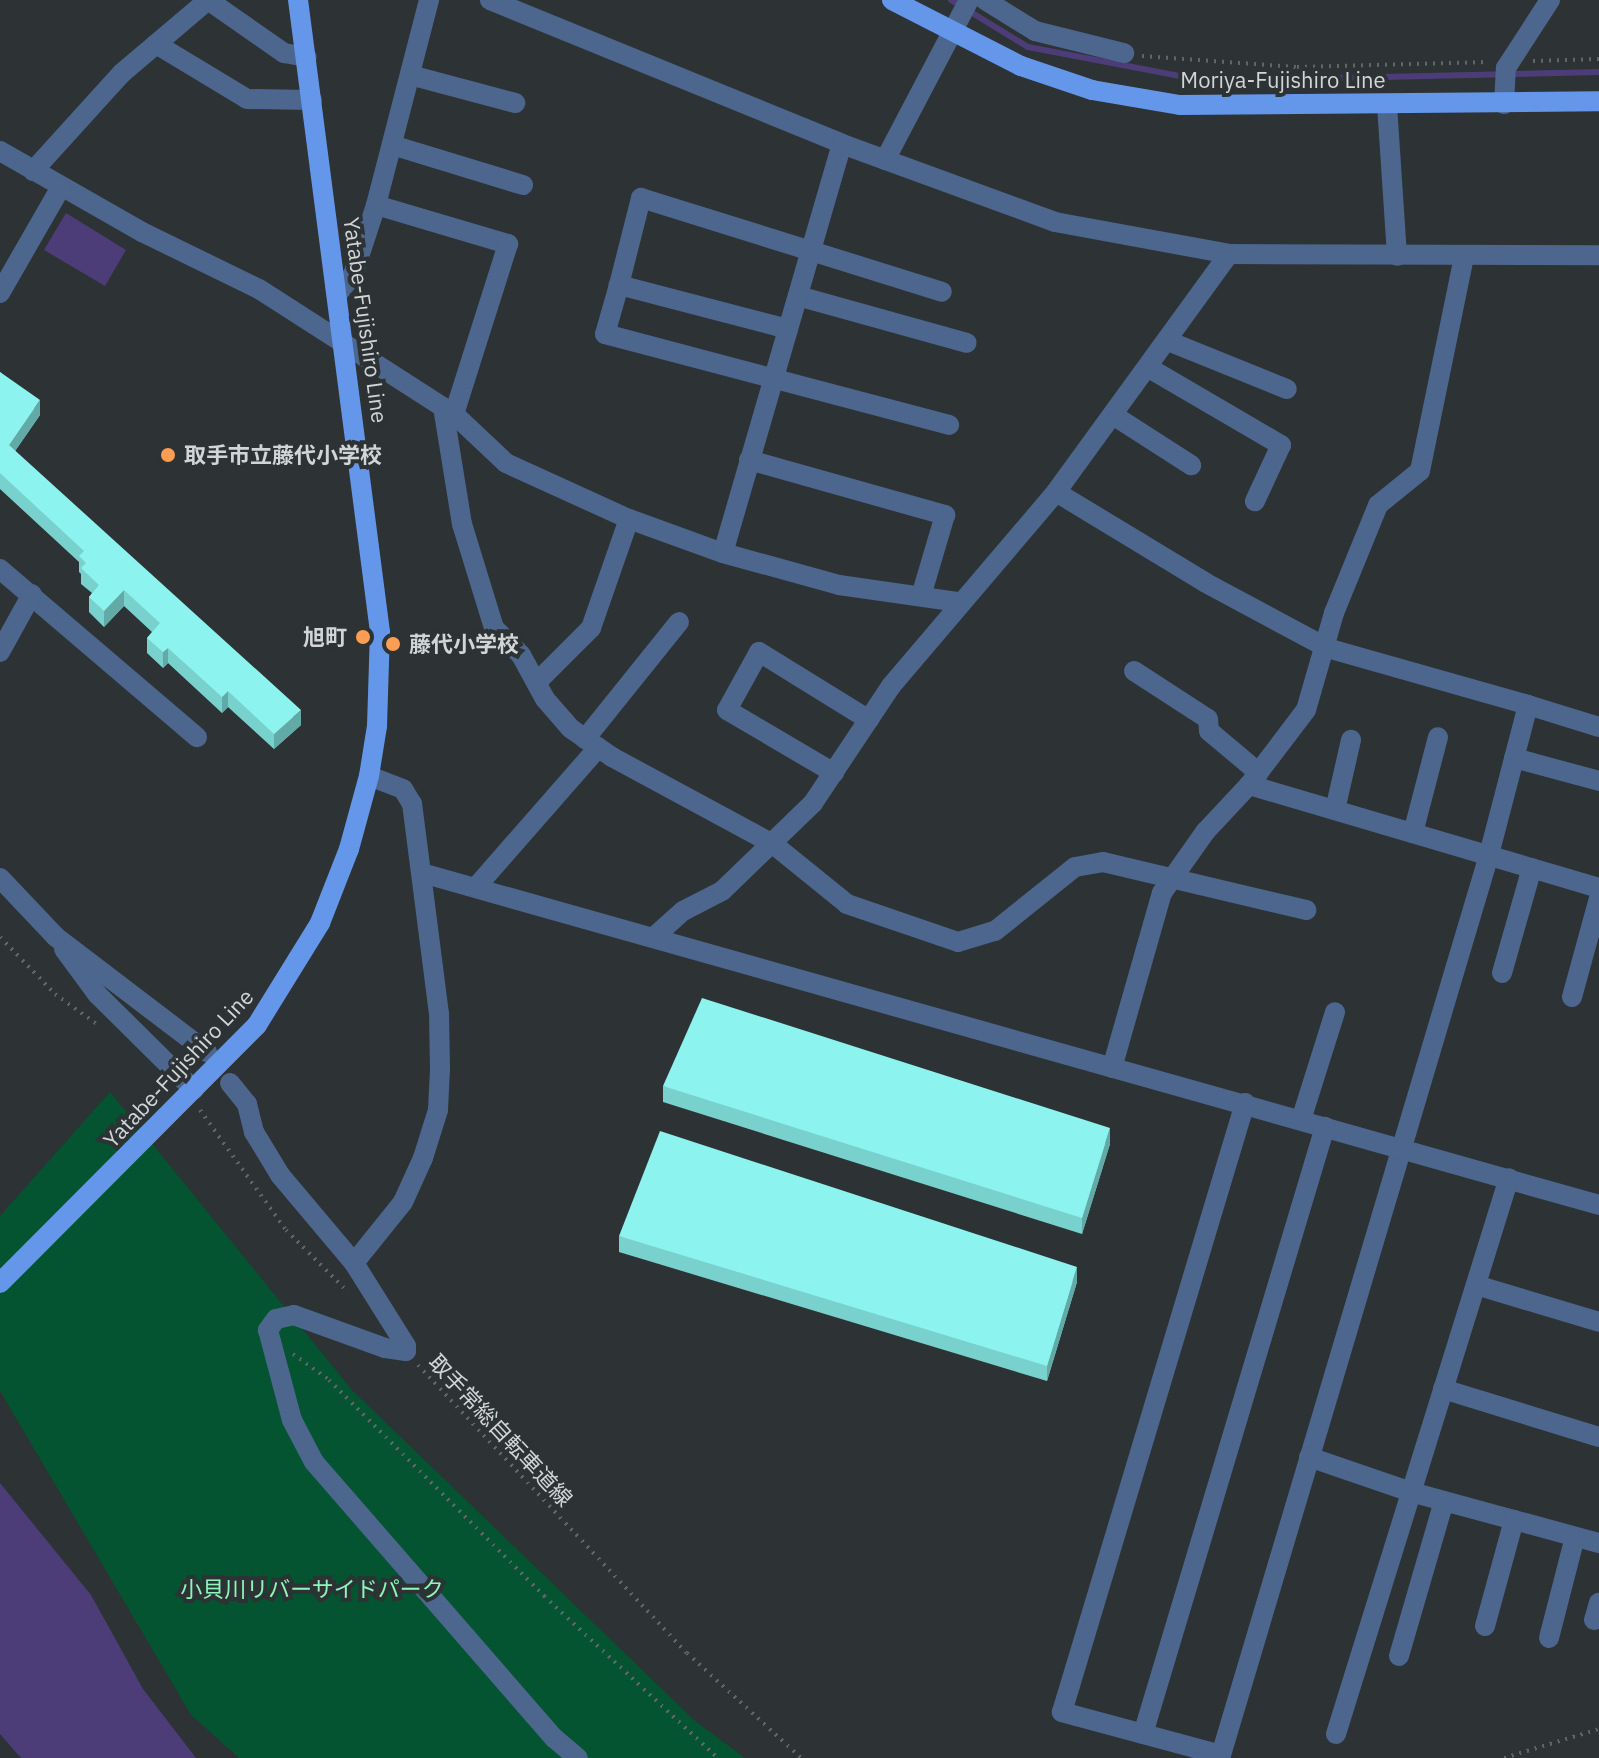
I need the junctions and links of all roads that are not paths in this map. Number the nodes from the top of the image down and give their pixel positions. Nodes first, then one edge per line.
1 (298, 0) edge
2 (429, 0) edge
3 (493, 0) edge
4 (892, 0) edge
5 (969, 0) edge
6 (985, 0) edge
7 (1550, 0) edge
8 (952, 35) junction
9 (156, 44) junction
10 (1124, 53) road end
11 (307, 57) junction
12 (410, 75) junction
13 (312, 100) junction
14 (1599, 101) edge
15 (515, 103) dead end
16 (1504, 104) junction
17 (1387, 105) junction
18 (842, 144) junction
19 (392, 145) junction
20 (0, 151) edge
21 (885, 160) junction
22 (33, 171) junction
23 (523, 185) dead end
24 (61, 187) junction
25 (376, 205) junction
26 (1229, 254) junction
27 (810, 255) junction
28 (1599, 255) edge
29 (1397, 256) junction
30 (1464, 257) junction
31 (619, 285) junction
32 (942, 292) dead end
33 (0, 293) edge
34 (338, 293) junction
35 (798, 296) junction
36 (788, 329) junction
37 (1168, 341) junction
38 (967, 343) dead end
39 (345, 347) junction
40 (1149, 368) junction
41 (773, 380) junction
42 (1287, 389) dead end
43 (448, 411) junction
44 (1113, 415) junction
45 (949, 425) dead end
46 (749, 460) junction
47 (1191, 465) dead end
48 (1056, 492) junction
49 (1255, 501) dead end
50 (629, 519) junction
51 (723, 553) junction
52 (0, 569) edge
53 (32, 594) junction
54 (921, 596) junction
55 (959, 602) junction
56 (679, 622) dead end
57 (1327, 648) junction
58 (0, 652) edge
59 (1134, 671) dead end
60 (538, 681) junction
61 (1528, 705) junction
62 (869, 720) junction
63 (1599, 727) edge
64 (197, 737) dead end
65 (1438, 737) dead end
66 (1351, 740) dead end
67 (592, 743) junction
68 (1514, 758) junction
69 (834, 773) junction
70 (369, 776) junction
71 (1254, 779) junction
72 (1599, 781) edge
73 (1335, 810) junction
74 (1413, 833) junction
75 (773, 844) junction
76 (1489, 855) junction
77 (1532, 868) junction
78 (422, 873) junction
79 (0, 878) edge
80 (1170, 881) junction
81 (477, 886) junction
82 (1599, 888) edge
83 (1599, 898) edge
84 (1306, 910) dead end
85 (56, 937) junction
86 (654, 937) junction
87 (1502, 973) dead end
88 (1572, 997) dead end
89 (1335, 1012) dead end
90 (207, 1052) dead end
91 (1112, 1068) junction
92 (230, 1083) dead end
93 (196, 1098) junction
94 (1245, 1103) junction
95 (1301, 1120) junction
96 (1325, 1127) junction
97 (1399, 1149) junction
98 (1509, 1178) junction
99 (1598, 1200) edge
100 (354, 1263) junction
101 (0, 1283) edge
102 (1476, 1285) junction
103 (1599, 1322) edge
104 (1443, 1389) junction
105 (1599, 1437) edge
106 (1309, 1457) junction
107 (1411, 1492) junction
108 (1444, 1501) junction
109 (1514, 1520) junction
110 (1575, 1537) junction
111 (1599, 1543) edge
112 (1485, 1626) dead end
113 (1549, 1638) dead end
114 (1399, 1656) dead end
115 (1143, 1734) junction
116 (1336, 1734) dead end
117 (578, 1758) edge

1 - 11 main road, Yatabe-Fujishiro Line
2 - 12 street
3 - 18 street
4 - 8 main road, Moriya-Fujishiro Line
5 - 8 street
6 - 10 street
7 - 16 street
8 - 17 main road, Moriya-Fujishiro Line
8 - 21 street
9 - 11 street
9 - 13 street
9 - 22 street
11 - 13 main road, Yatabe-Fujishiro Line
12 - 15 street
12 - 19 street
13 - 34 main road, Yatabe-Fujishiro Line
14 - 16 main road, Moriya-Fujishiro Line
16 - 17 main road, Moriya-Fujishiro Line
17 - 29 street
18 - 21 street
18 - 27 street
19 - 23 street
19 - 25 street
20 - 22 street
21 - 26 street
22 - 24 street
24 - 33 street
24 - 39 street
25 - 34 street
25 - 43 street
26 - 29 street
26 - 37 street
27 - 31 street
27 - 32 street
27 - 35 street
28 - 30 street
29 - 30 street
30 - 57 street
31 - 36 street
31 - 41 street
34 - 39 main road, Yatabe-Fujishiro Line
35 - 36 street
35 - 38 street
36 - 41 street
37 - 40 street
37 - 42 street
39 - 43 street
39 - 70 main road, Yatabe-Fujishiro Line
40 - 44 street
40 - 49 street
41 - 45 street
41 - 46 street
43 - 50 street
43 - 60 street
44 - 47 street
44 - 48 street
46 - 51 street
46 - 54 street
48 - 55 street
48 - 57 street
50 - 51 street
50 - 60 street
51 - 54 street
52 - 53 street
53 - 58 street
53 - 64 street
54 - 55 street
55 - 62 street
56 - 67 street
57 - 61 street
57 - 71 street
59 - 71 street
60 - 67 street
61 - 63 street
61 - 68 street
62 - 69 street
62 - 69 street
65 - 74 street
66 - 73 street
67 - 75 street
67 - 81 street
68 - 72 street
68 - 76 street
69 - 75 street
70 - 78 street
70 - 93 main road, Yatabe-Fujishiro Line
71 - 73 street
71 - 80 street
73 - 74 street
74 - 76 street
75 - 80 street
75 - 86 street
76 - 77 street
76 - 97 street
77 - 82 street
77 - 87 street
78 - 81 street
78 - 100 street
79 - 85 street
80 - 84 street
80 - 91 street
81 - 86 street
83 - 88 street
85 - 90 street
85 - 93 street
86 - 91 street
89 - 95 street
91 - 94 street
92 - 100 street
93 - 101 main road, Yatabe-Fujishiro Line
94 - 95 street
94 - 115 street
95 - 96 street
96 - 97 street
96 - 115 street
97 - 98 street
97 - 106 street
98 - 99 street
98 - 102 street
100 - 117 street
102 - 103 street
102 - 104 street
104 - 105 street
104 - 107 street
106 - 107 street
106 - 115 street
107 - 108 street
107 - 116 street
108 - 109 street
108 - 114 street
109 - 110 street
109 - 112 street
110 - 111 street
110 - 113 street

